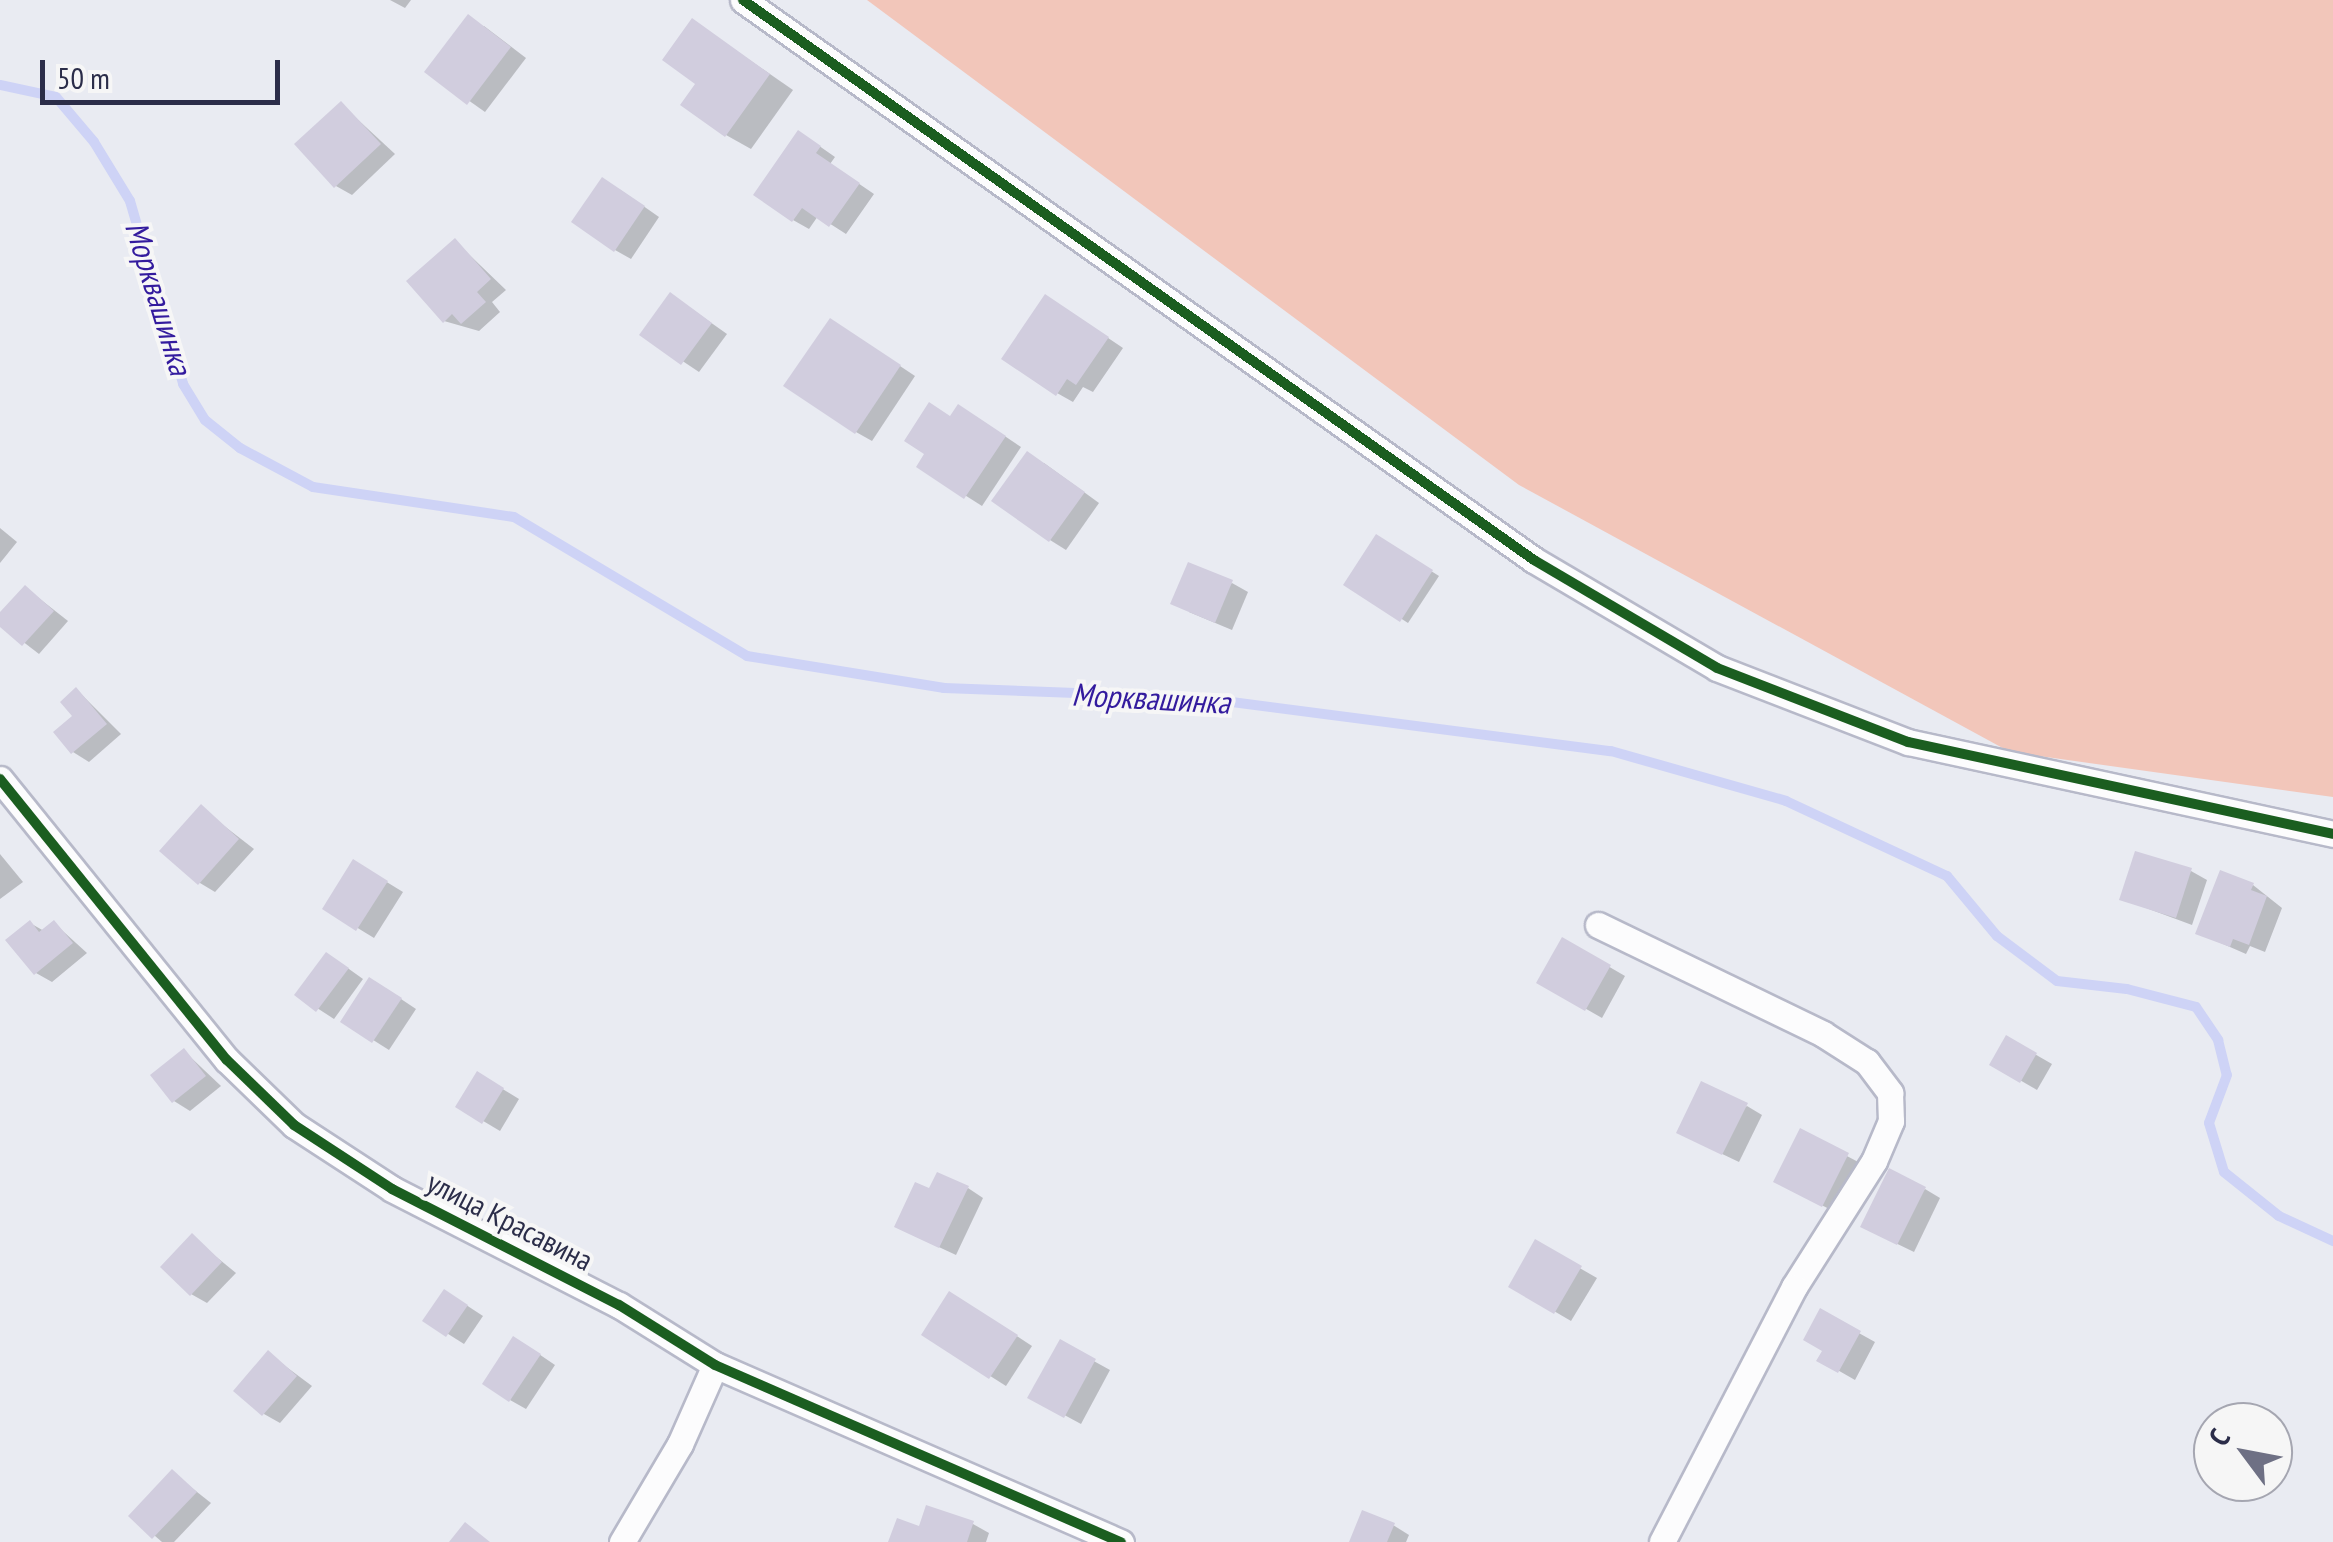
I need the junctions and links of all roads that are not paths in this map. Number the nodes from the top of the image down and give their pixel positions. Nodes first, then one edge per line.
1 (743, 0) edge
2 (0, 779) edge
3 (2333, 834) edge
4 (1598, 925) dead end
5 (715, 1365) junction
6 (622, 1542) edge
7 (1121, 1542) edge
8 (1662, 1542) edge

1 - 3 street
2 - 5 street, улица Красавина
4 - 8 street
5 - 6 street
5 - 7 street, улица Красавина

